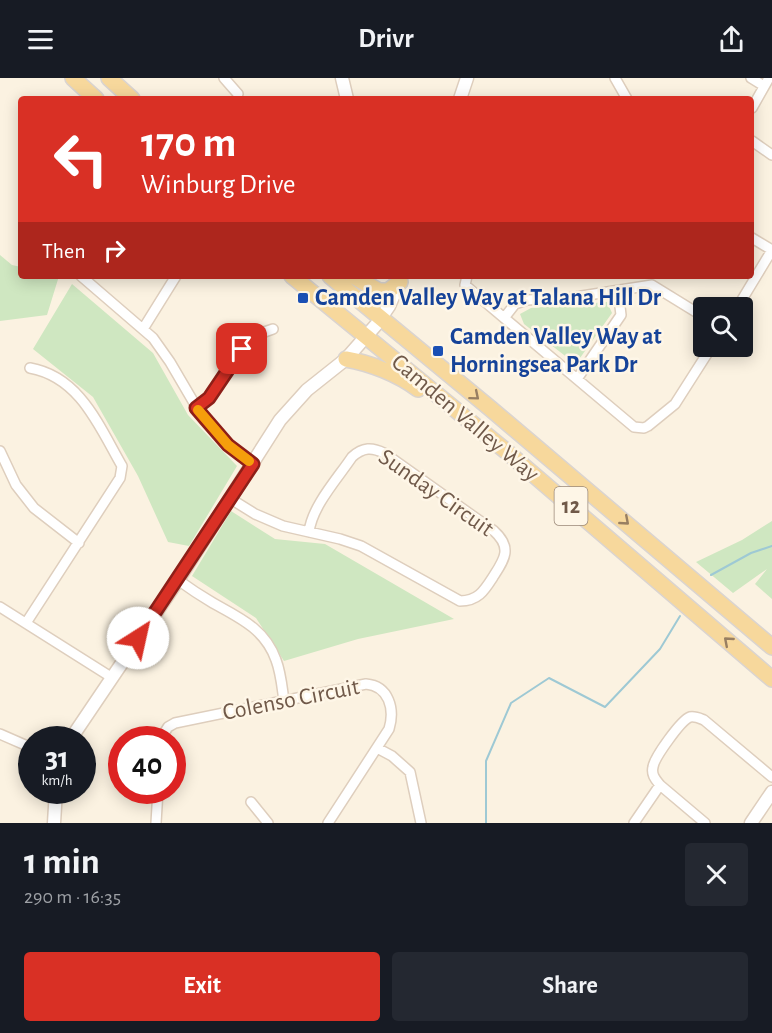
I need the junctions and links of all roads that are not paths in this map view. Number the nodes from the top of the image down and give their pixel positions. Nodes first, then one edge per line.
1 (73, 78) edge
2 (110, 78) edge
3 (224, 78) edge
4 (342, 78) edge
5 (467, 78) edge
6 (615, 78) edge
7 (751, 78) edge
8 (767, 82) edge
9 (238, 94) dead end
10 (93, 96) edge
11 (129, 96) edge
12 (346, 96) edge
13 (461, 96) edge
14 (625, 96) edge
15 (754, 105) edge
16 (754, 142) edge
17 (772, 155) edge
18 (754, 239) edge
19 (772, 250) edge
20 (85, 279) edge
21 (174, 279) edge
22 (296, 279) edge
23 (334, 279) edge
24 (357, 279) edge
25 (401, 279) edge
26 (467, 279) edge
27 (618, 290) junction
28 (744, 297) edge
29 (693, 310) edge
30 (382, 318) junction
31 (504, 318) junction
32 (143, 329) junction
33 (273, 329) dead end
34 (366, 336) junction
35 (705, 357) edge
36 (346, 359) junction
37 (30, 369) dead end
38 (577, 379) junction
39 (196, 408) junction
40 (0, 451) edge
41 (506, 451) junction
42 (253, 464) junction
43 (231, 499) junction
44 (309, 532) junction
45 (79, 543) junction
46 (178, 580) junction
47 (0, 607) edge
48 (26, 623) junction
49 (772, 647) edge
50 (111, 676) junction
51 (772, 679) edge
52 (284, 701) junction
53 (79, 726) edge
54 (170, 726) edge
55 (0, 734) edge
56 (18, 742) edge
57 (377, 748) junction
58 (772, 777) edge
59 (660, 784) junction
60 (772, 792) edge
61 (251, 802) dead end
62 (55, 804) edge
63 (157, 804) edge
64 (54, 823) edge
65 (156, 823) edge
66 (268, 823) edge
67 (328, 823) edge
68 (421, 823) edge
69 (634, 823) edge
70 (705, 823) edge
71 (751, 823) edge

1 - 10 main road
2 - 11 main road
3 - 9 street
4 - 12 street
5 - 13 street
6 - 14 street
7 - 8 street
8 - 15 street
16 - 17 street
18 - 19 street
19 - 28 street
20 - 32 street
21 - 32 street
22 - 34 main road, Camden Valley Way / 12
23 - 30 main road, Camden Valley Way / 12
24 - 25 main road
25 - 30 street
26 - 31 street
27 - 29 street
27 - 31 street
27 - 38 street
30 - 34 street
30 -> 49 main road, Camden Valley Way / 12
31 - 38 street
32 - 39 street
33 - 39 street
34 - 36 street
34 - 41 main road, Camden Valley Way / 12
35 - 38 street
36 - 41 main road
36 - 42 street
37 - 45 street
39 - 42 street
40 - 45 street
51 -> 41 main road, Camden Valley Way / 12
42 - 43 street
43 - 44 street, Sunday Circuit
43 - 46 street
44 - 44 street, Sunday Circuit
45 - 48 street
46 - 50 street
46 - 52 street
47 - 48 street
48 - 50 street
50 - 53 street
52 - 54 street, Colenso Circuit
52 - 57 street, Colenso Circuit
55 - 56 street
57 - 67 street, Colenso Circuit
57 - 68 street
58 - 59 street
59 - 69 street
59 - 70 street
60 - 71 street
61 - 66 street
62 - 64 street
63 - 65 street

